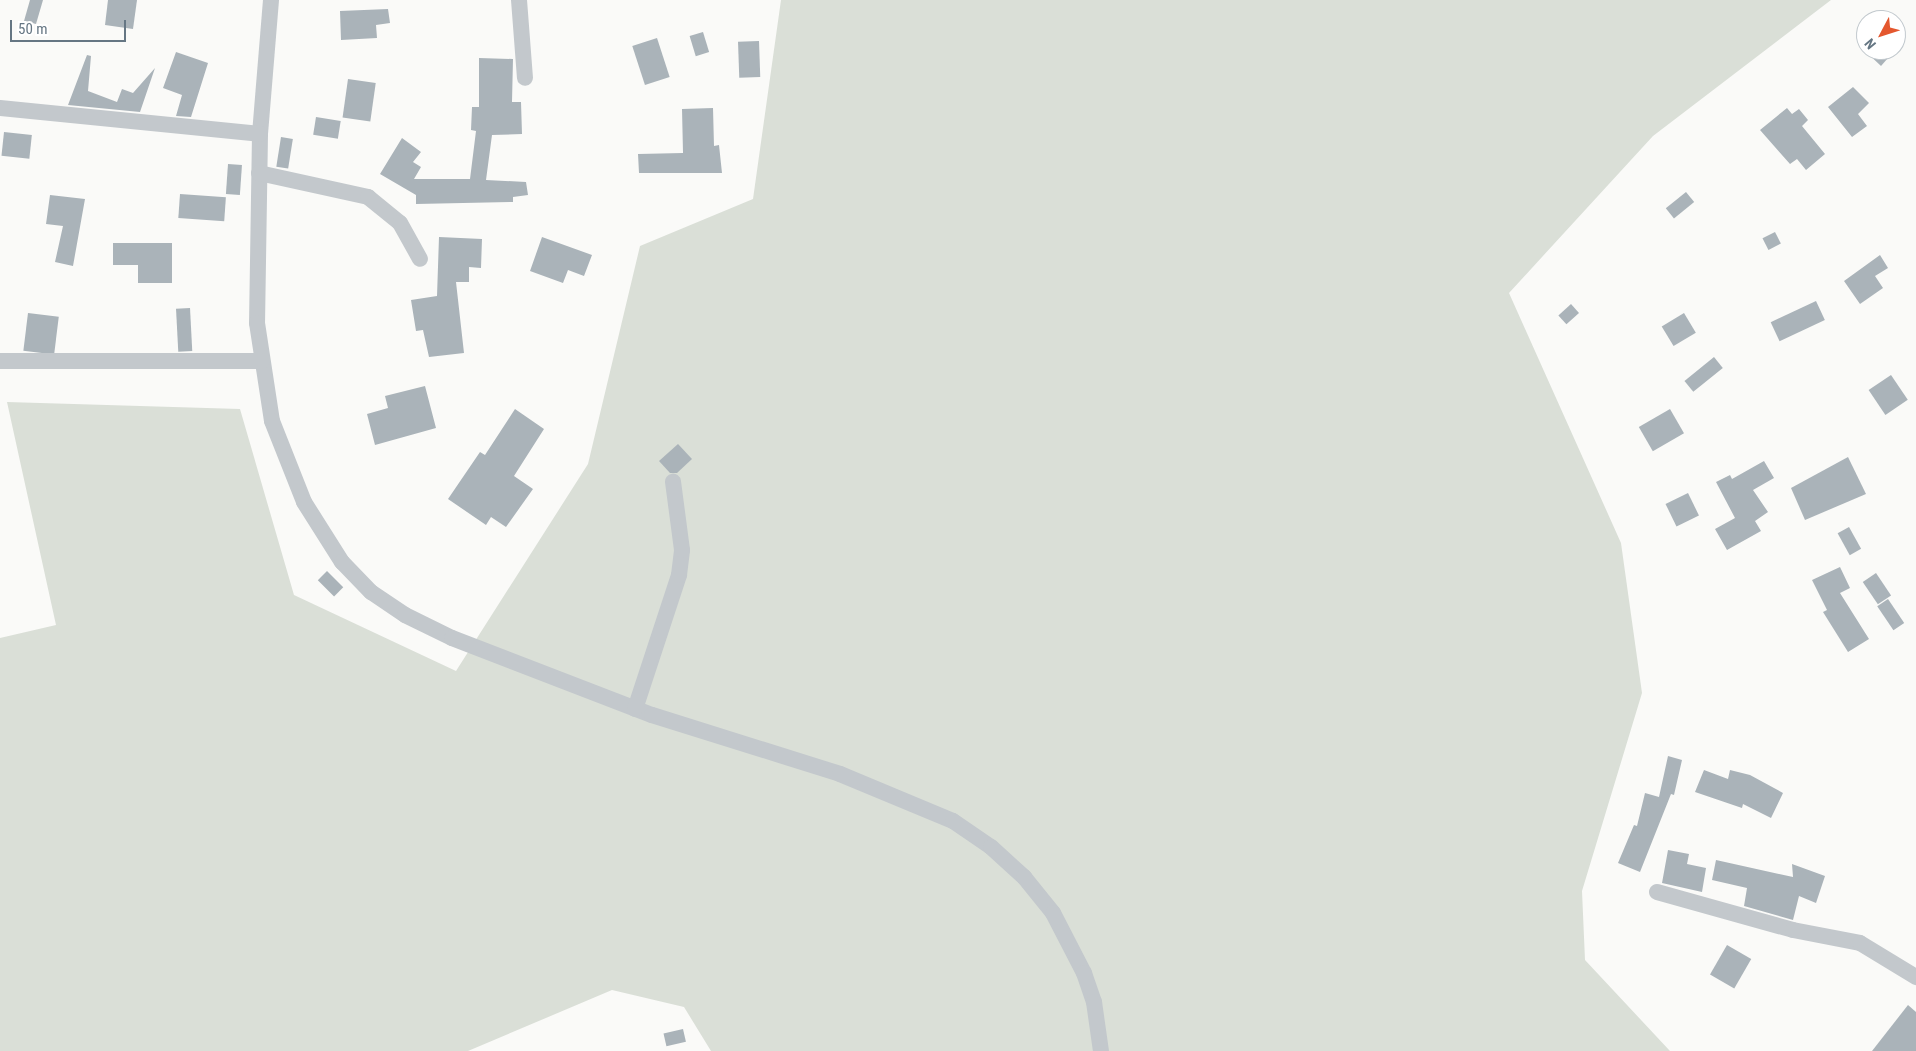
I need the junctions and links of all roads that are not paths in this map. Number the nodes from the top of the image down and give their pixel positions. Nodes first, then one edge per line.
1 (271, 0) edge
2 (519, 0) edge
3 (524, 78) dead end
4 (0, 108) edge
5 (260, 134) junction
6 (259, 173) junction
7 (420, 259) dead end
8 (0, 361) edge
9 (262, 361) junction
10 (673, 482) dead end
11 (635, 709) junction
12 (1657, 892) dead end
13 (1916, 977) edge
14 (1101, 1051) edge

1 - 5 street
2 - 3 street
4 - 5 street
5 - 6 street
6 - 7 street
6 - 9 street
8 - 9 street
9 - 11 street
10 - 11 street
11 - 14 street
12 - 13 street

